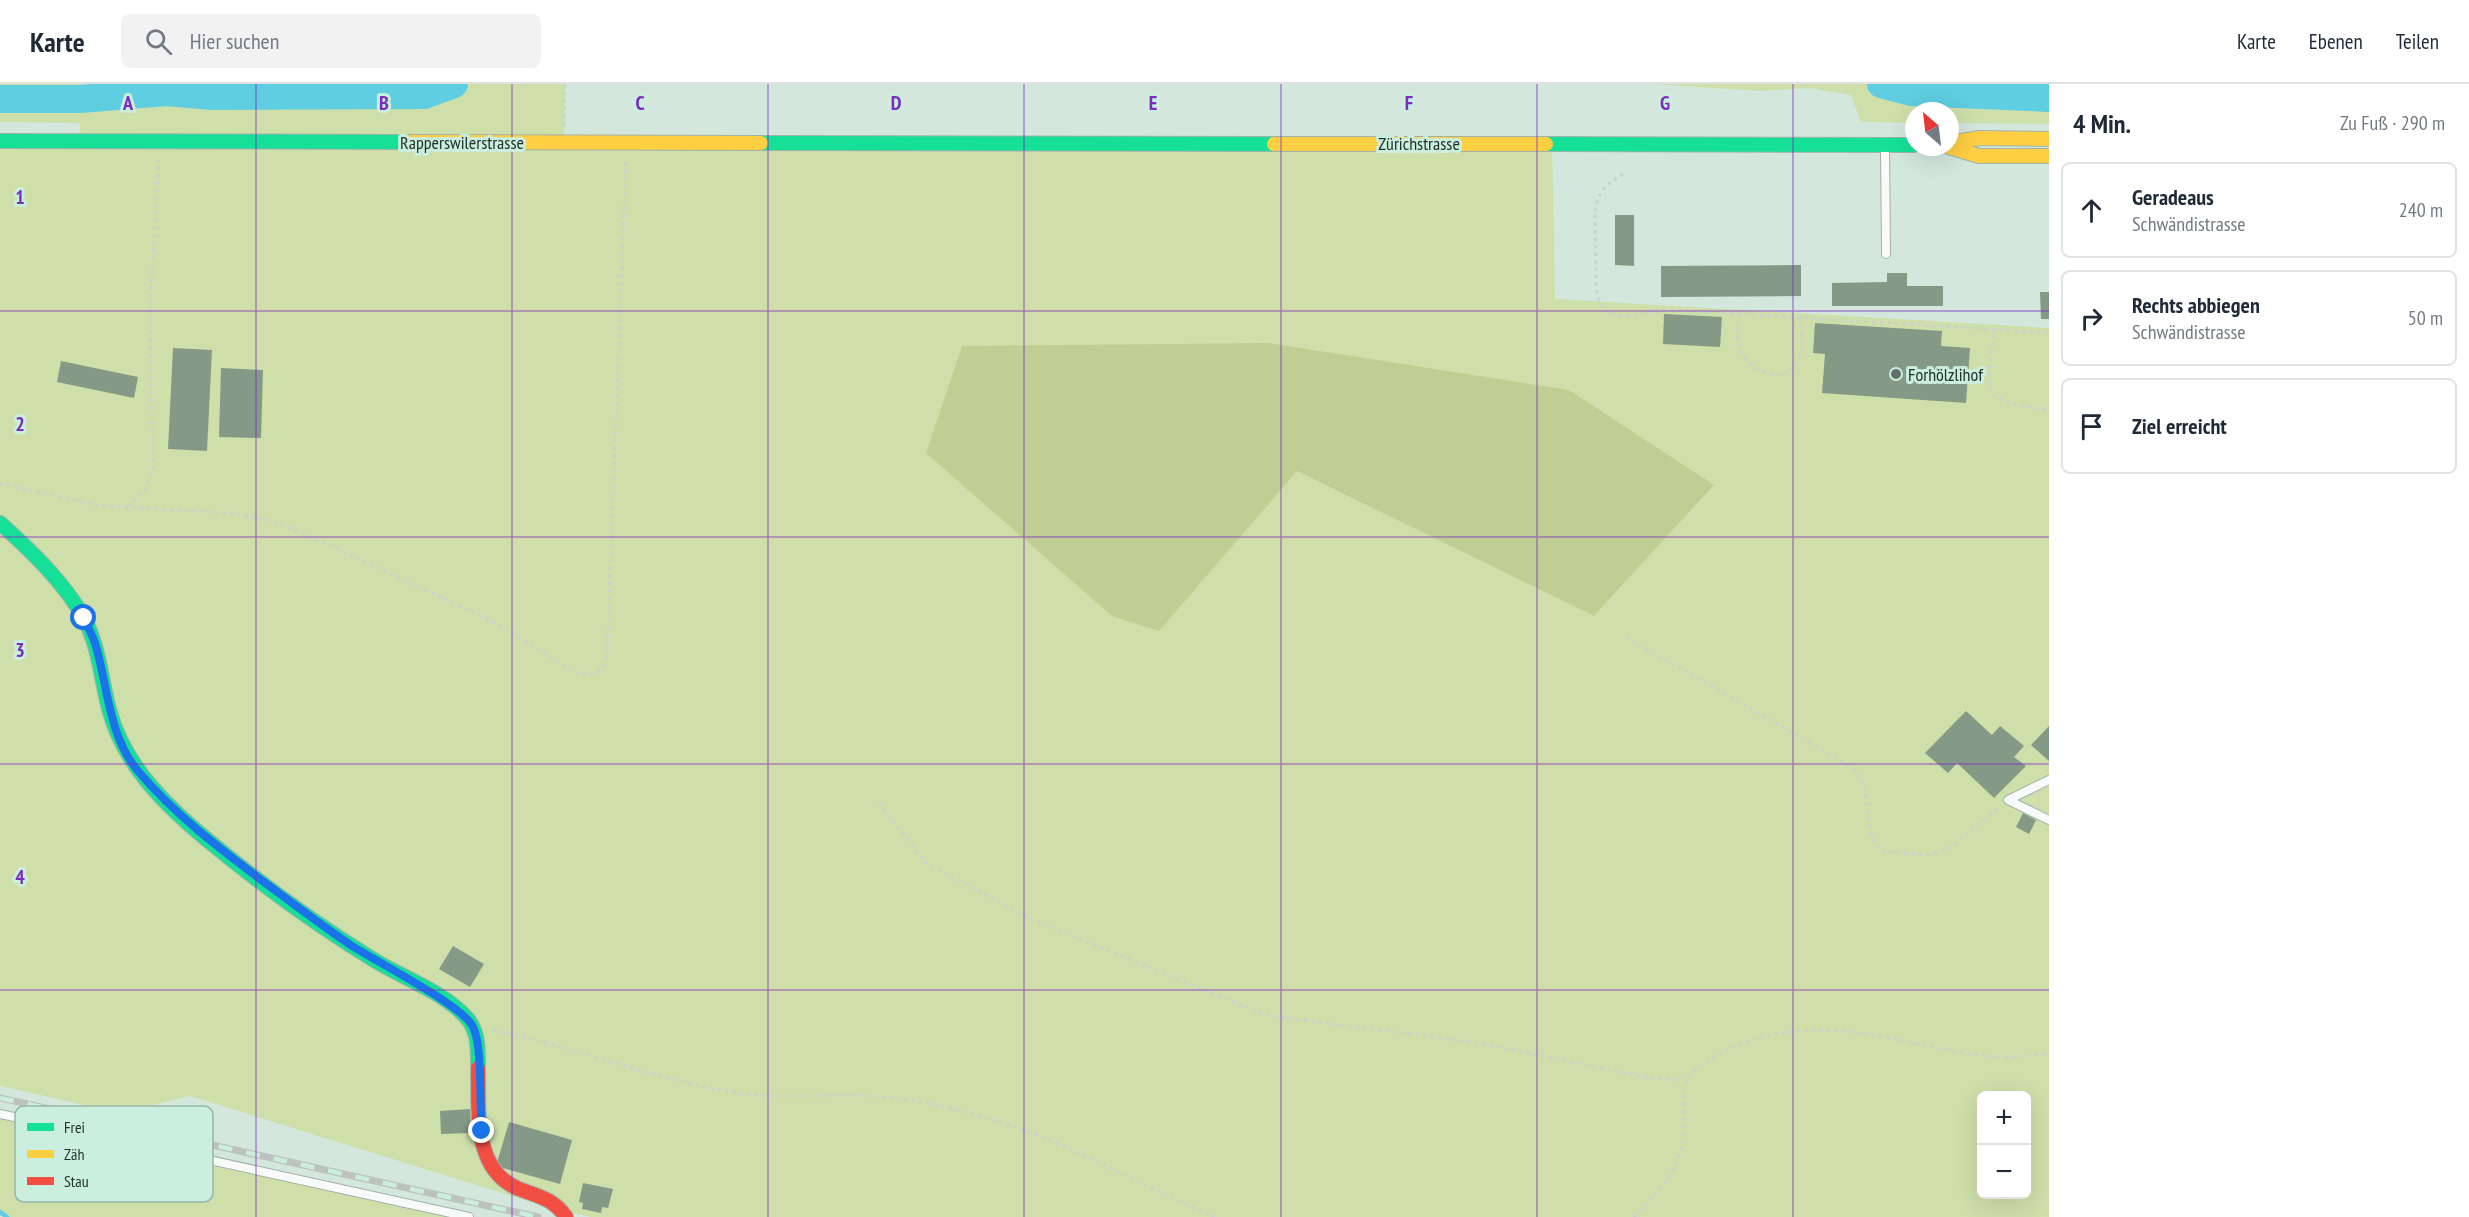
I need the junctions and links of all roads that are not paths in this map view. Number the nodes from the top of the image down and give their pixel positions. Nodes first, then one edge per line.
1 (2049, 139) edge
2 (0, 141) edge
3 (924, 142) joint
4 (1959, 143) edge
5 (1885, 145) junction
6 (1905, 145) edge
7 (1959, 149) edge
8 (2049, 156) edge
9 (1886, 254) dead end
10 (0, 523) edge
11 (2049, 780) edge
12 (2049, 820) edge
13 (0, 1114) edge
14 (15, 1117) edge
15 (213, 1161) edge
16 (469, 1217) edge
17 (566, 1217) edge

1 - 4 main road
2 - 3 main road, Rapperswilerstrasse
3 - 5 main road, Zürichstrasse
5 - 6 main road, Zürichstrasse
5 - 9 lane
7 - 8 main road
10 - 17 main road
11 - 12 lane
13 - 14 lane
15 - 16 lane

